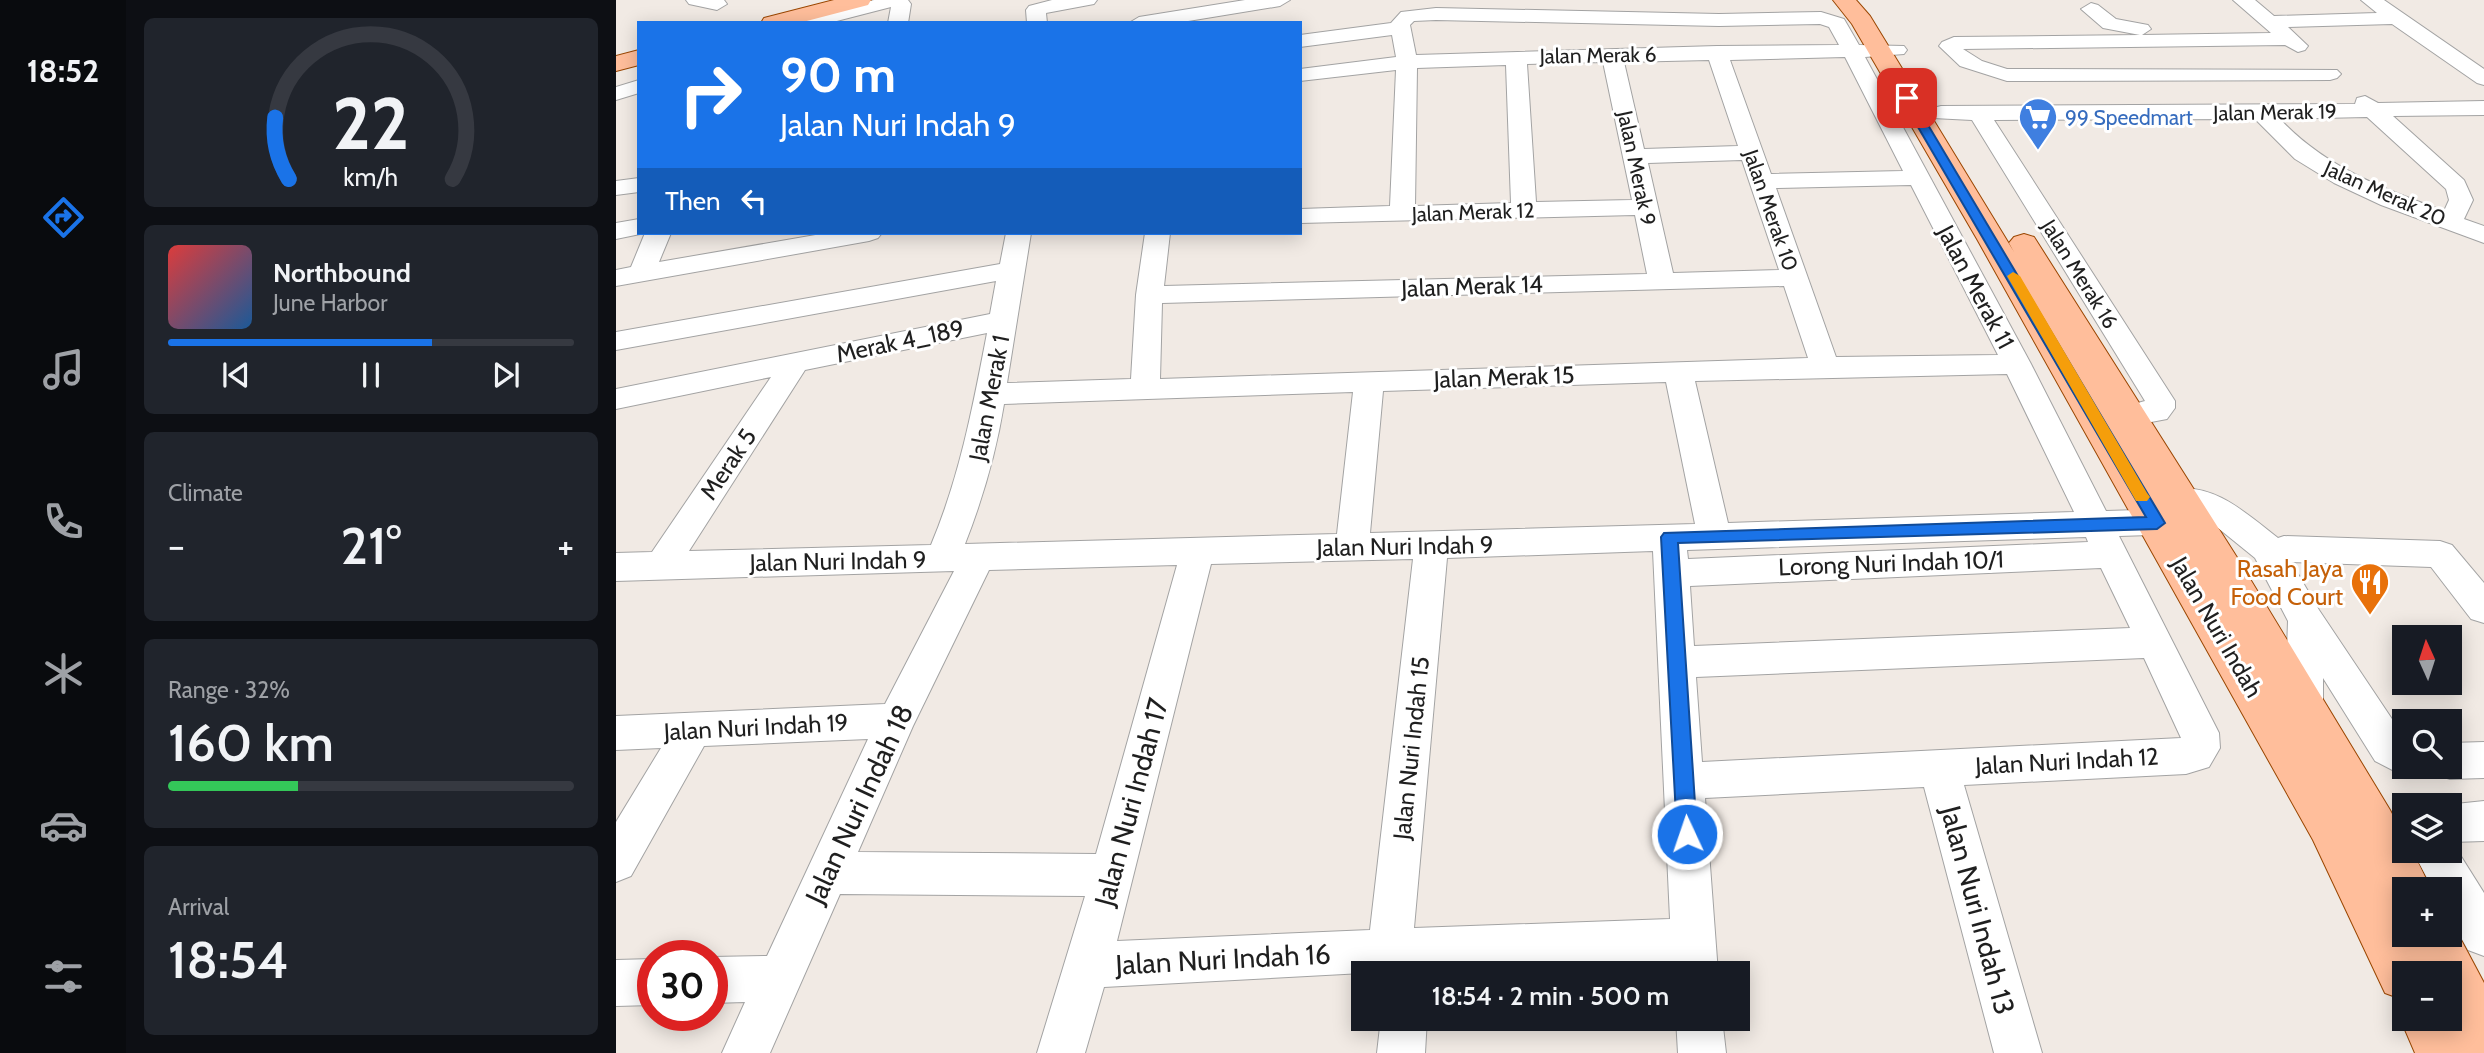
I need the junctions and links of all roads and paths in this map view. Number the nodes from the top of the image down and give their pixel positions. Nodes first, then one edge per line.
1 (696, 0) edge
2 (832, 0) edge
3 (860, 0) edge
4 (1087, 0) edge
5 (1280, 0) edge
6 (1844, 0) edge
7 (1864, 0) edge
8 (2243, 0) edge
9 (2371, 0) edge
10 (717, 4) dead end
11 (2092, 7) edge
12 (1239, 15) edge
13 (1472, 15) junction
14 (2396, 18) junction
15 (752, 21) edge
16 (780, 21) edge
17 (813, 21) edge
18 (898, 21) edge
19 (1037, 21) edge
20 (1164, 21) edge
21 (1405, 22) junction
22 (2270, 22) junction
23 (2141, 29) dead end
24 (2290, 39) junction
25 (1302, 41) edge
26 (1527, 41) junction
27 (2113, 42) junction
28 (1876, 50) junction
29 (637, 51) edge
30 (1717, 52) junction
31 (1612, 55) junction
32 (616, 56) edge
33 (637, 59) edge
34 (1477, 59) junction
35 (1407, 62) junction
36 (616, 64) edge
37 (2330, 74) junction
38 (1302, 75) edge
39 (2138, 75) junction
40 (2484, 79) edge
41 (637, 87) edge
42 (616, 94) edge
43 (2484, 108) edge
44 (2374, 110) junction
45 (2261, 112) junction
46 (1941, 113) junction
47 (1979, 113) junction
48 (2171, 113) junction
49 (1752, 153) junction
50 (1635, 156) junction
51 (1917, 178) junction
52 (1762, 181) junction
53 (637, 185) edge
54 (616, 188) edge
55 (1646, 207) junction
56 (1524, 210) junction
57 (1402, 214) junction
58 (1302, 216) edge
59 (2449, 221) junction
60 (637, 228) edge
61 (616, 231) edge
62 (657, 235) edge
63 (1018, 235) edge
64 (1157, 235) edge
65 (2484, 235) edge
66 (838, 236) edge
67 (1012, 270) junction
68 (629, 276) edge
69 (1795, 278) junction
70 (1662, 281) junction
71 (1149, 295) junction
72 (1005, 320) junction
73 (616, 341) edge
74 (795, 363) junction
75 (2017, 364) junction
76 (1825, 367) junction
77 (1678, 372) junction
78 (1369, 382) junction
79 (1145, 389) junction
80 (992, 394) junction
81 (616, 399) edge
82 (2130, 415) junction
83 (2177, 514) junction
84 (1714, 536) junction
85 (2103, 540) junction
86 (1431, 545) junction
87 (1352, 547) junction
88 (1198, 550) junction
89 (2273, 553) junction
90 (1671, 555) junction
91 (960, 558) junction
92 (662, 565) junction
93 (616, 567) edge
94 (2484, 609) edge
95 (2306, 620) junction
96 (2155, 642) junction
97 (1678, 662) junction
98 (2304, 708) junction
99 (896, 721) junction
100 (694, 730) junction
101 (616, 733) edge
102 (2392, 750) edge
103 (2484, 760) edge
104 (2462, 761) edge
105 (1939, 767) junction
106 (1684, 781) junction
107 (2484, 821) edge
108 (2462, 822) edge
109 (2389, 826) edge
110 (616, 861) edge
111 (2439, 863) edge
112 (828, 873) junction
113 (1112, 875) junction
114 (2403, 877) edge
115 (2467, 922) edge
116 (1694, 957) edge
117 (1403, 958) edge
118 (2398, 961) edge
119 (2454, 961) edge
120 (1088, 965) junction
121 (780, 979) junction
122 (728, 981) edge
123 (637, 982) edge
124 (616, 983) edge
125 (2462, 996) edge
126 (1403, 1031) edge
127 (1700, 1031) edge
128 (2433, 1031) edge
129 (2484, 1038) edge
130 (746, 1053) edge
131 (1061, 1053) edge
132 (1401, 1053) edge
133 (1702, 1053) edge
134 (2018, 1053) edge
135 (2444, 1053) edge

1 - 10 street
2 - 15 main road
3 - 16 main road
4 - 19 street
5 - 12 street
6 - 28 main road, Jalan Nuri Indah
7 - 28 main road, Jalan Nuri Indah
8 - 22 street
9 - 14 street
11 - 23 street
12 - 20 street
13 - 21 street
13 - 26 street
13 - 34 street
14 - 22 street
14 - 40 street
17 - 18 street
21 - 25 street
21 - 35 street
22 - 24 street
24 - 27 street
24 - 37 street
26 - 28 street, Jalan Merak 11
26 - 31 street, Jalan Merak 6
26 - 34 street, Jalan Merak 6
26 - 56 street
27 - 39 street
27 - 39 street
28 - 30 street, Jalan Merak 6
28 - 46 main road, Jalan Nuri Indah
28 - 51 street, Jalan Merak 11
28 - 83 main road, Jalan Nuri Indah
29 - 32 main road
30 - 31 street, Jalan Merak 6
30 - 49 street, Jalan Merak 10
31 - 50 street, Jalan Merak 9
33 - 36 main road
34 - 35 street, Jalan Merak 6
35 - 38 street, Jalan Merak 6
35 - 57 street
37 - 39 street
37 - 44 street
39 - 48 street
41 - 42 street
43 - 44 street, Jalan Merak 19
44 - 45 street, Jalan Merak 19
44 - 59 street
45 - 48 street, Jalan Merak 19
45 - 59 street, Jalan Merak 20
46 - 47 street, Jalan Merak 19
46 - 82 main road, Jalan Nuri Indah
47 - 48 street, Jalan Merak 19
47 - 82 street, Jalan Merak 16
49 - 50 street
49 - 52 street, Jalan Merak 10
50 - 55 street, Jalan Merak 9
51 - 52 street
51 - 75 street, Jalan Merak 11
52 - 69 street, Jalan Merak 10
53 - 54 street
55 - 56 street, Jalan Merak 12
55 - 70 street, Jalan Merak 9
56 - 57 street, Jalan Merak 12
57 - 58 street, Jalan Merak 12
59 - 65 street, Jalan Merak 20
60 - 61 street
62 - 68 street
63 - 67 street, Jalan Merak 1
64 - 71 street
66 - 68 street
67 - 72 street, Jalan Merak 1
67 - 73 street
69 - 70 street, Jalan Merak 14
69 - 76 street, Jalan Merak 10
70 - 71 street, Jalan Merak 14
71 - 79 street
72 - 74 street, Merak 4_189
72 - 80 street, Jalan Merak 1
74 - 81 street
74 - 92 street, Merak 5
75 - 76 street, Jalan Merak 15
75 - 85 street, Jalan Merak 11
76 - 77 street, Jalan Merak 15
77 - 78 street, Jalan Merak 15
77 - 84 street
78 - 79 street, Jalan Merak 15
78 - 87 street
79 - 80 street, Jalan Merak 15
80 - 91 street, Jalan Merak 1
82 - 83 main road, Jalan Nuri Indah
83 - 85 street, Jalan Nuri Indah 9
83 - 89 street, Jalan Nuri Indah 9
83 - 98 main road, Jalan Nuri Indah
83 - 118 main road, Jalan Nuri Indah
84 - 85 street, Jalan Nuri Indah 9
84 - 90 street, Jalan Nuri Indah 9
85 - 90 street, Lorong Nuri Indah 10/1
85 - 96 street, Jalan Nuri Indah 12
86 - 87 street, Jalan Nuri Indah 9
86 - 90 street, Jalan Nuri Indah 9
86 - 117 street, Jalan Nuri Indah 15
87 - 88 street, Jalan Nuri Indah 9
88 - 91 street, Jalan Nuri Indah 9
88 - 113 street, Jalan Nuri Indah 17
89 - 94 street
89 - 95 street
90 - 97 street
91 - 92 street, Jalan Nuri Indah 9
91 - 99 street, Jalan Nuri Indah 18
92 - 93 street, Jalan Nuri Indah 9
95 - 98 street
95 - 102 street
96 - 97 street
96 - 105 street, Jalan Nuri Indah 12
97 - 106 street
98 - 109 main road, Jalan Nuri Indah
99 - 100 street, Jalan Nuri Indah 19
99 - 112 street, Jalan Nuri Indah 18
100 - 101 street, Jalan Nuri Indah 19
100 - 110 street
103 - 104 street
105 - 106 street, Jalan Nuri Indah 12
105 - 134 street, Jalan Nuri Indah 13
106 - 116 street
107 - 108 street
109 - 114 main road, Jalan Nuri Indah
111 - 115 street
112 - 113 street
112 - 121 street, Jalan Nuri Indah 18
113 - 120 street, Jalan Nuri Indah 17
115 - 119 main road
116 - 117 street, Jalan Nuri Indah 16
117 - 120 street, Jalan Nuri Indah 16
120 - 131 street, Jalan Nuri Indah 17
121 - 122 street
121 - 130 street, Jalan Nuri Indah 18
123 - 124 street
125 - 129 main road
126 - 132 street
127 - 133 street
128 - 135 main road

